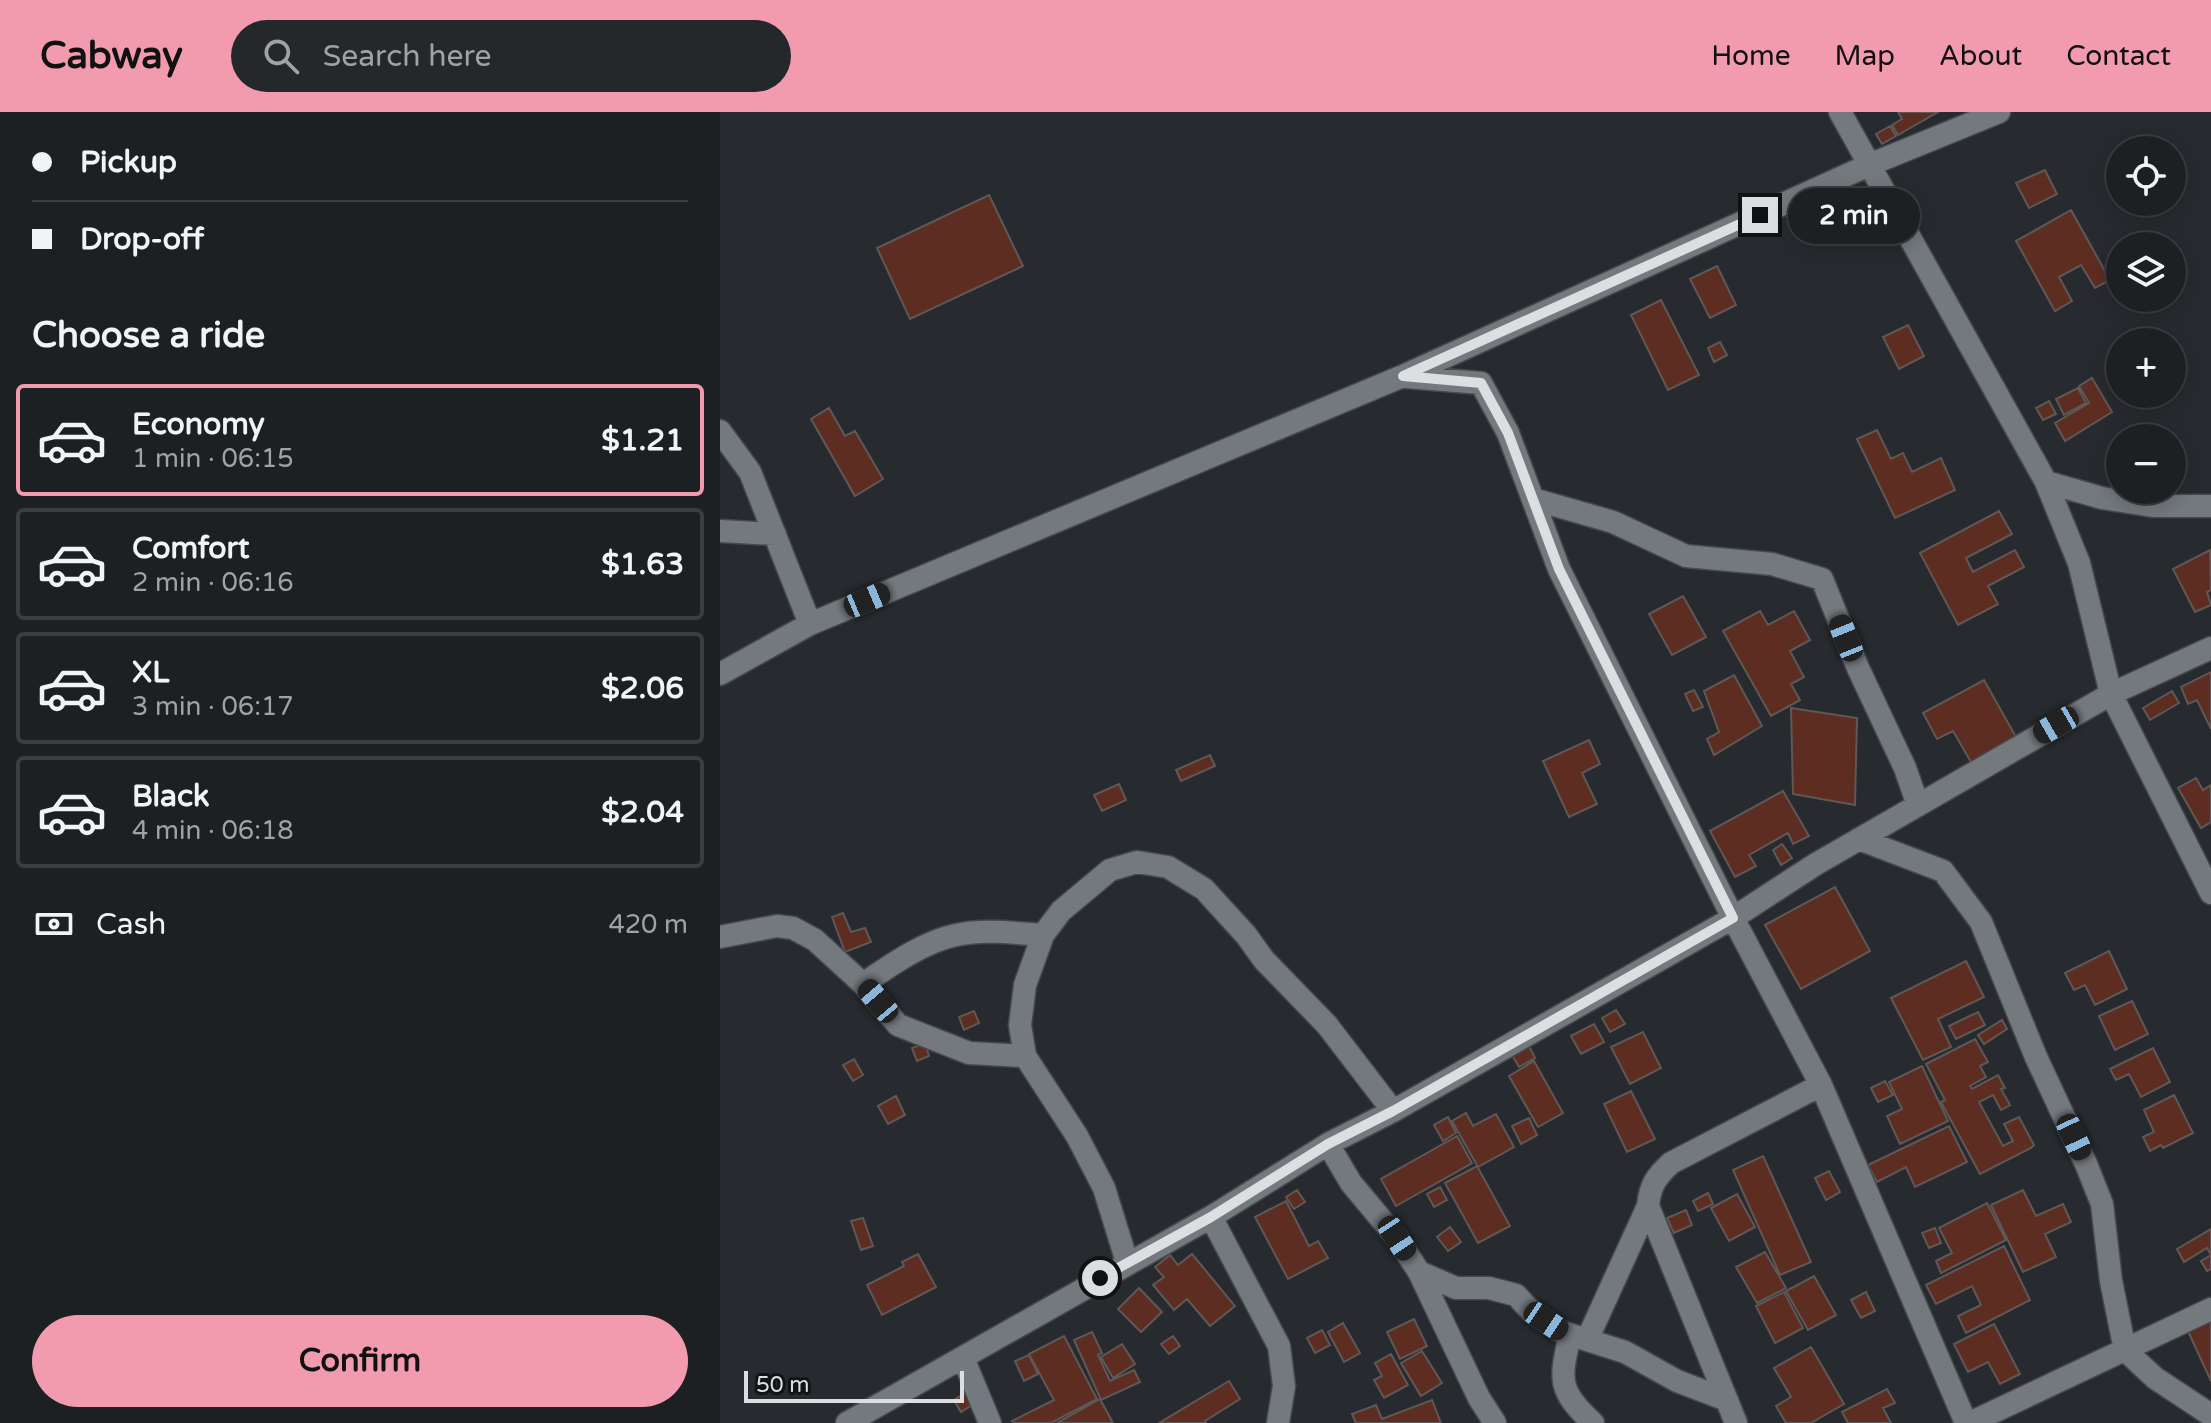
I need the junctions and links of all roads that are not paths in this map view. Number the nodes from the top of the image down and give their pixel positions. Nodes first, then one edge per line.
1 (1840, 112) edge
2 (1999, 112) edge
3 (1869, 165) junction
4 (1403, 376) junction
5 (720, 431) edge
6 (2046, 482) junction
7 (1533, 499) junction
8 (2211, 506) edge
9 (720, 531) edge
10 (775, 534) junction
11 (810, 624) junction
12 (2211, 648) edge
13 (720, 674) edge
14 (2111, 694) junction
15 (1918, 805) junction
16 (1859, 839) junction
17 (2211, 893) edge
18 (1733, 918) junction
19 (1043, 935) junction
20 (720, 937) edge
21 (863, 984) junction
22 (1025, 1056) junction
23 (1821, 1085) junction
24 (1393, 1111) junction
25 (1328, 1144) junction
26 (1648, 1206) junction
27 (1211, 1217) junction
28 (1127, 1262) junction
29 (1419, 1272) junction
30 (2211, 1309) edge
31 (1579, 1337) junction
32 (2125, 1350) junction
33 (963, 1358) junction
34 (1727, 1400) junction
35 (2211, 1415) edge
36 (1580, 1418) edge
37 (847, 1423) edge
38 (990, 1423) edge
39 (1278, 1423) edge
40 (1495, 1423) edge
41 (1736, 1423) edge
42 (1968, 1423) edge

1 - 3 street
2 - 3 street
3 - 4 street
3 - 6 street
4 - 7 street
4 - 11 street
5 - 10 street
6 - 8 street
6 - 14 street
7 - 15 street
7 - 18 street
9 - 10 street
10 - 11 street
11 - 13 street
12 - 14 street
14 - 15 street
14 - 17 street
15 - 16 street
16 - 18 street
16 - 32 street
18 - 23 street
18 - 24 street
19 - 21 street
19 - 22 street
19 - 24 street
20 - 21 street
21 - 22 street
22 - 28 street
23 - 26 street
23 - 42 street
24 - 25 street
25 - 27 street
25 - 29 street
26 - 31 street
26 - 34 street
27 - 28 street
27 - 39 street
28 - 33 street
29 - 31 street
29 - 40 street
30 - 32 street
31 - 34 street
31 - 36 street
32 - 35 street
32 - 42 street
33 - 37 street
33 - 38 street
34 - 41 street

